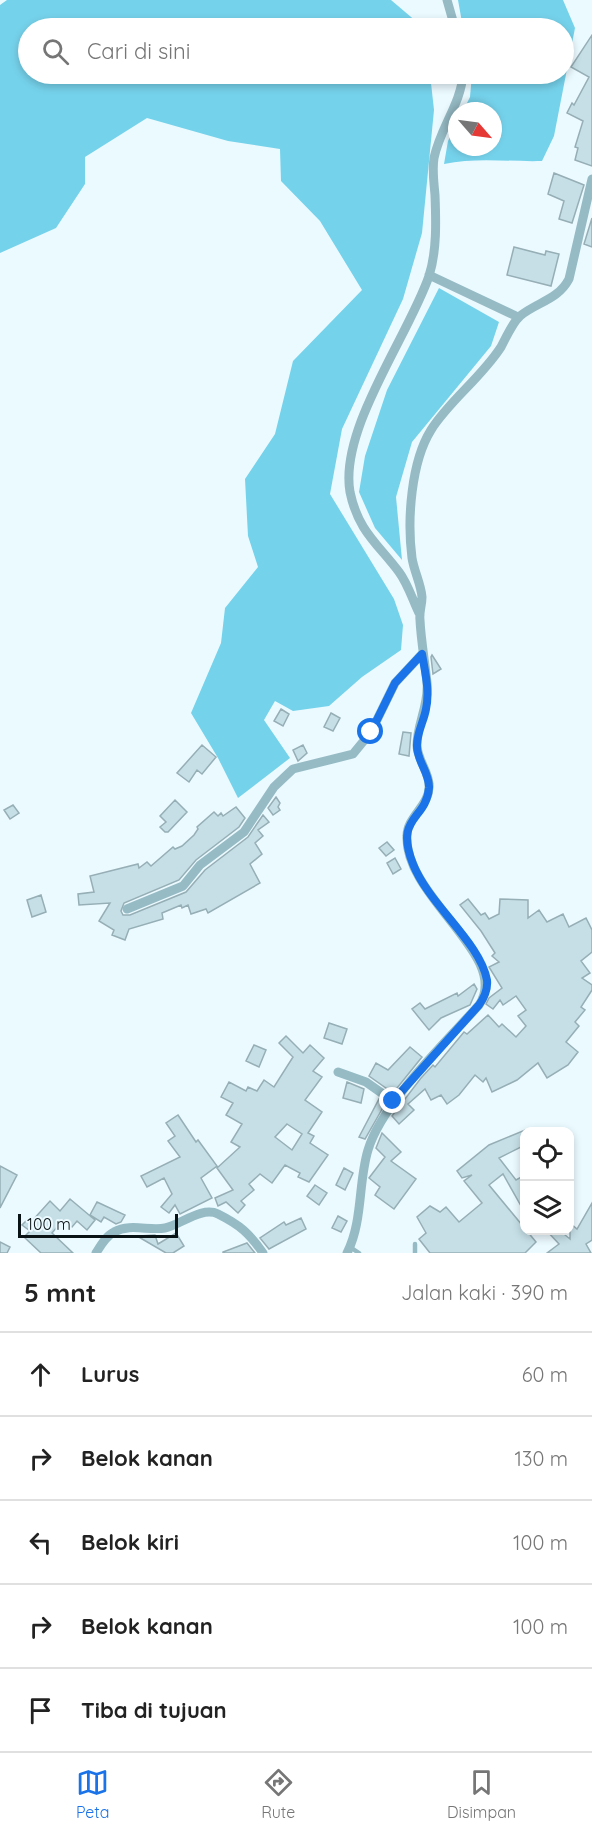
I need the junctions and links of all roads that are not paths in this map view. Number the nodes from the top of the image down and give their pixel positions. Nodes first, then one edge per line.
1 (447, 0) edge
2 (452, 18) edge
3 (462, 84) edge
4 (592, 179) edge
5 (429, 275) junction
6 (518, 317) junction
7 (420, 616) junction
8 (422, 654) junction
9 (128, 909) dead end
10 (338, 1072) dead end
11 (393, 1101) junction
12 (415, 1244) dead end
13 (349, 1250) edge
14 (96, 1253) edge
15 (263, 1253) edge
16 (359, 1253) edge
17 (415, 1253) edge

1 - 2 street
3 - 5 street
4 - 6 street
5 - 6 street
5 - 7 street
6 - 7 street
7 - 8 street
8 - 9 street
8 - 11 street
10 - 11 street
11 - 13 street
12 - 17 lane
13 - 16 lane
14 - 15 street

